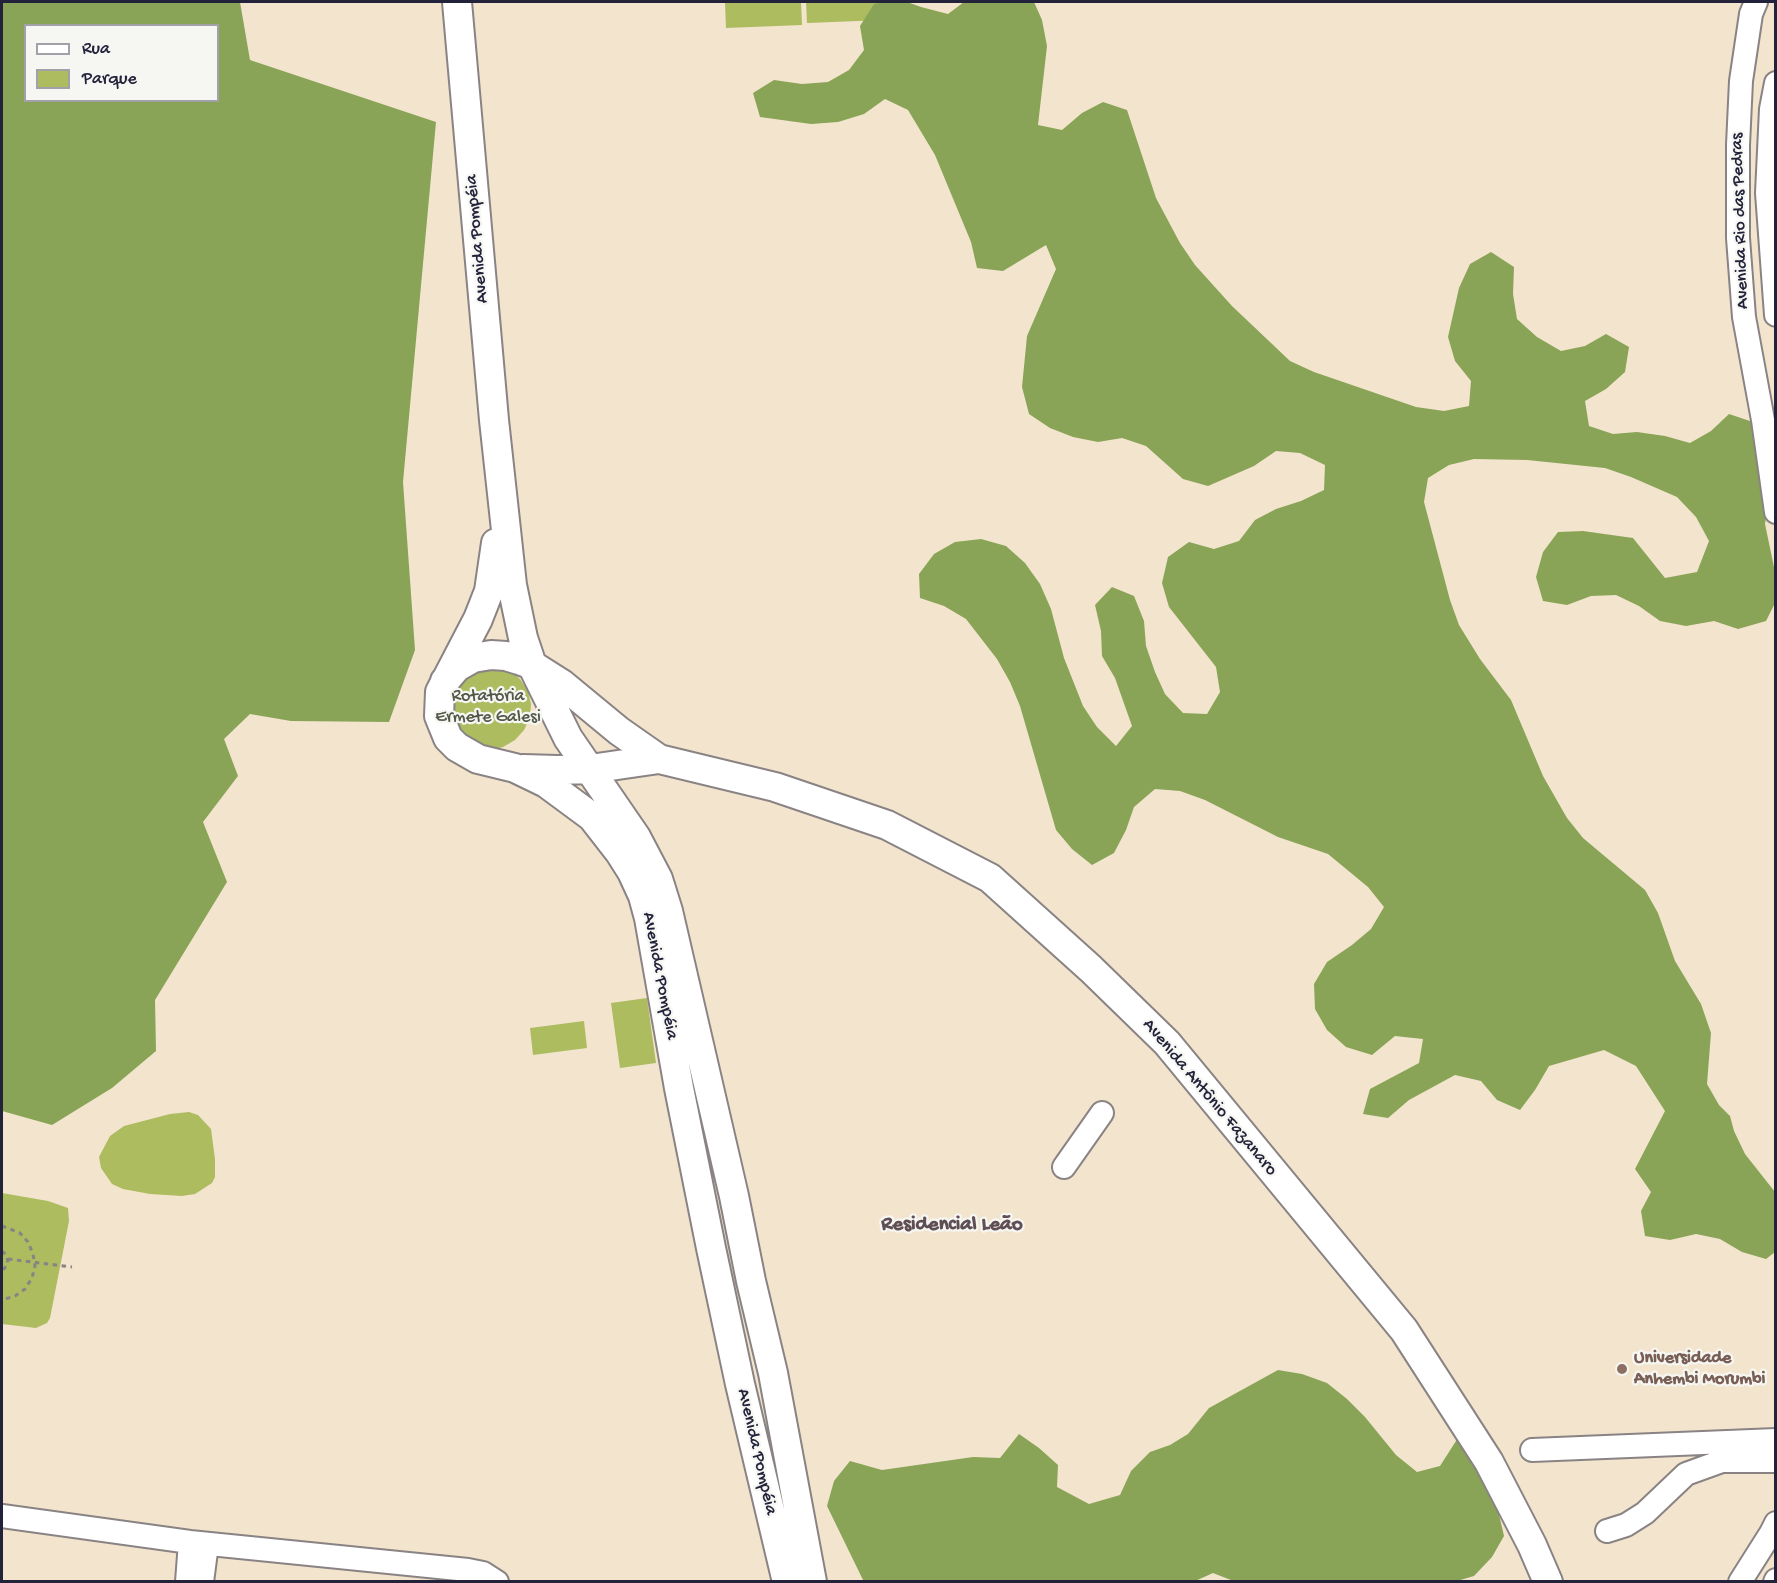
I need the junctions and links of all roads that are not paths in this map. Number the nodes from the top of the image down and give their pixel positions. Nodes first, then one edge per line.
1 (457, 2) edge
2 (1756, 2) edge
3 (1776, 83) edge
4 (1776, 315) edge
5 (500, 476) junction
6 (1776, 512) edge
7 (532, 665) junction
8 (446, 681) junction
9 (659, 759) junction
10 (515, 768) junction
11 (590, 769) junction
12 (619, 811) junction
13 (1102, 1113) dead end
14 (1064, 1167) dead end
15 (711, 1248) junction
16 (751, 1281) junction
17 (1776, 1440) edge
18 (1532, 1450) dead end
19 (789, 1457) junction
20 (1776, 1461) edge
21 (759, 1463) junction
22 (2, 1516) edge
23 (1776, 1523) edge
24 (1607, 1531) dead end
25 (198, 1543) junction
26 (187, 1581) edge
27 (202, 1581) edge
28 (497, 1581) edge
29 (787, 1581) edge
30 (812, 1581) edge
31 (1548, 1581) edge
32 (1740, 1581) edge

1 - 5 main road, Avenida Pompéia
2 - 6 street, Avenida Rio das Pedras
3 - 4 street, Avenida Rio das Pedras
5 - 7 main road, Avenida Pompéia
5 - 8 main road, Avenida Pompéia
7 - 8 main road, Avenida Antônio Fazanaro
7 - 9 main road, Avenida Antônio Fazanaro
7 - 11 main road, Avenida Pompéia
8 - 10 main road, Avenida Pompéia
9 - 11 main road, Avenida Antônio Fazanaro
9 - 12 main road
9 - 31 main road, Avenida Antônio Fazanaro
10 - 11 main road, Avenida Antônio Fazanaro
10 - 15 main road, Avenida Pompéia
11 - 12 main road, Avenida Pompéia
12 - 16 main road, Avenida Pompéia
13 - 14 street
15 - 16 main road
15 - 21 main road, Avenida Pompéia
16 - 19 main road, Avenida Pompéia
17 - 18 street
19 - 21 main road
19 - 30 main road, Avenida Pompéia
20 - 24 street
21 - 29 main road, Avenida Pompéia
22 - 25 street
23 - 32 street
25 - 26 street
25 - 27 street
25 - 28 street

